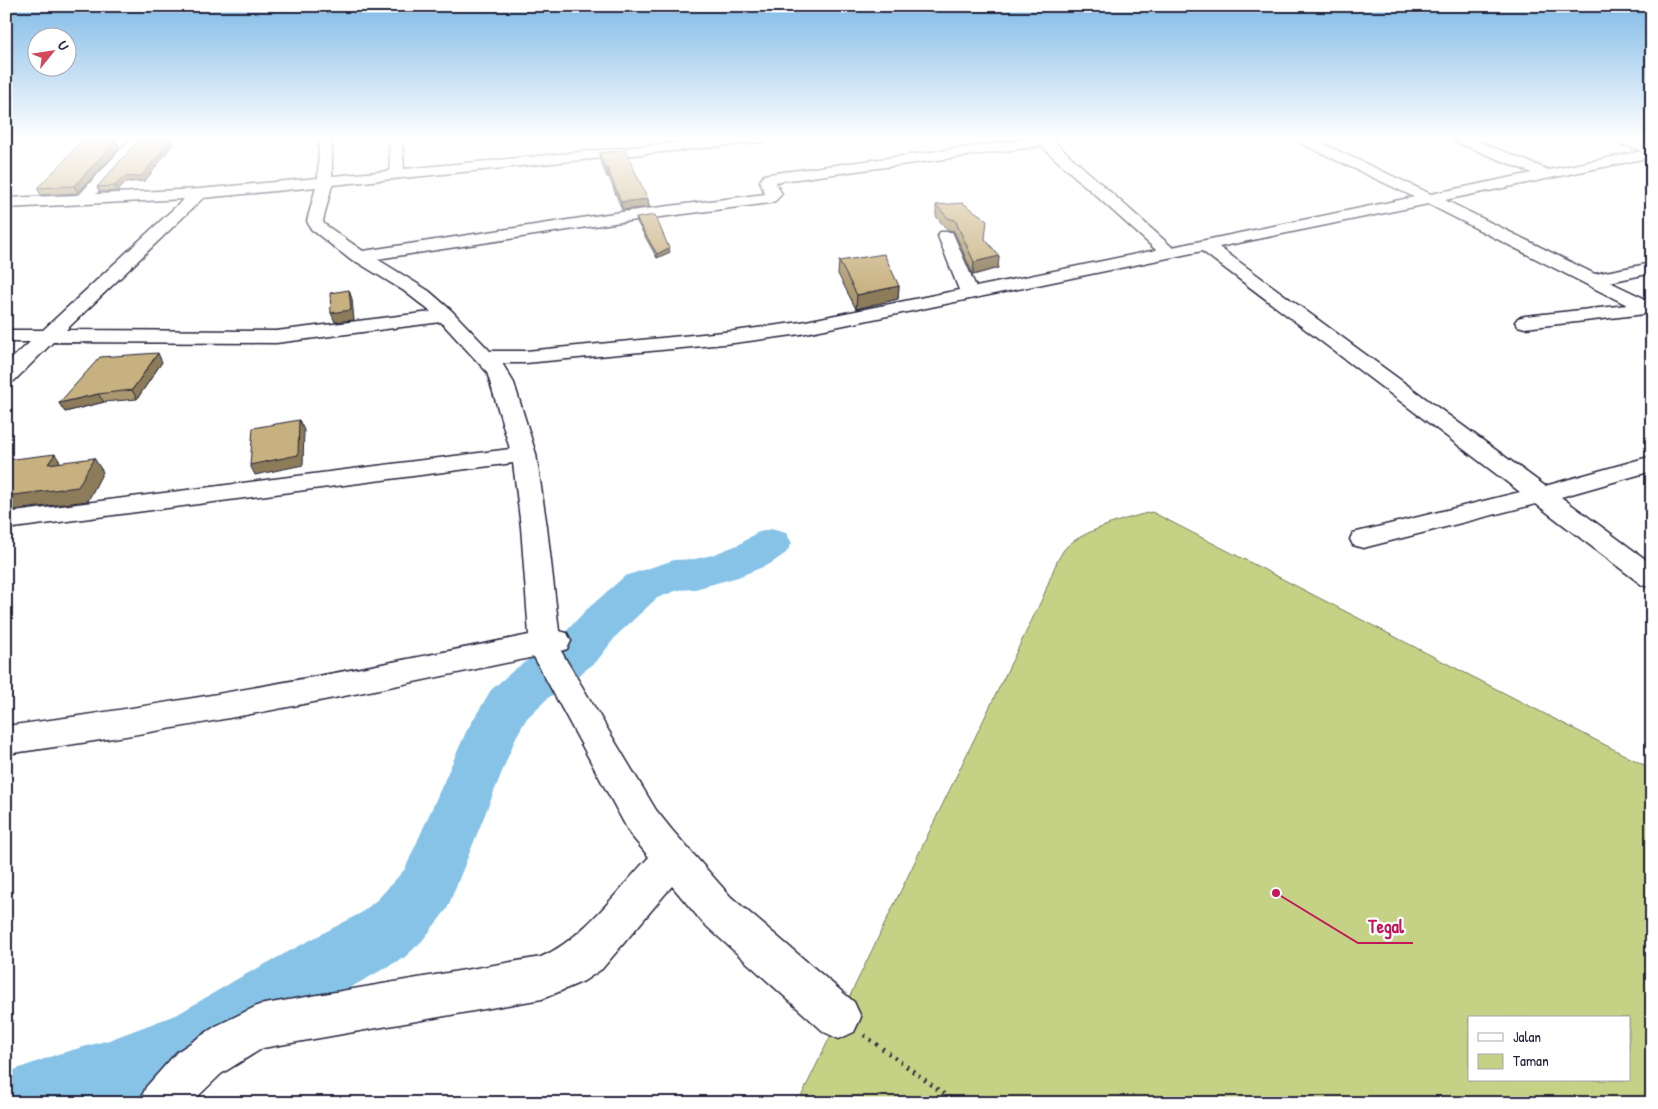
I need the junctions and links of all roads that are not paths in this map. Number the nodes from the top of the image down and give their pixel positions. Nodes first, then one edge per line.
1 (92, 190) edge
2 (244, 190) edge
3 (323, 190) edge
4 (771, 190) edge
5 (1099, 190) edge
6 (1410, 190) edge
7 (1476, 190) edge
8 (199, 194) junction
9 (84, 199) junction
10 (1430, 199) junction
11 (6, 204) edge
12 (946, 236) dead end
13 (1205, 245) junction
14 (1168, 252) junction
15 (358, 257) junction
16 (1652, 268) edge
17 (1593, 280) junction
18 (968, 294) junction
19 (1650, 310) edge
20 (445, 316) junction
21 (1525, 322) dead end
22 (6, 336) edge
23 (50, 336) junction
24 (484, 357) junction
25 (6, 376) edge
26 (524, 454) junction
27 (1652, 463) edge
28 (1541, 495) junction
29 (6, 521) edge
30 (1363, 539) dead end
31 (1652, 578) edge
32 (551, 642) junction
33 (6, 740) edge
34 (673, 858) junction
35 (839, 1017) road end
36 (162, 1103) edge

1 - 9 street
2 - 8 street
3 - 15 street
4 - 15 street
5 - 14 street
6 - 10 street
7 - 10 street
8 - 9 street
8 - 23 street
9 - 11 street
10 - 13 street
10 - 17 street
12 - 18 street
13 - 14 street
13 - 28 street
14 - 18 street
15 - 20 street
16 - 17 street
17 - 19 street
18 - 24 street
19 - 21 street
20 - 23 street
20 - 24 street
22 - 23 street
23 - 25 street
24 - 26 street
26 - 29 street
26 - 32 street
27 - 28 street
28 - 30 street
28 - 31 street
32 - 33 street
32 - 34 street
34 - 35 street
34 - 36 street

